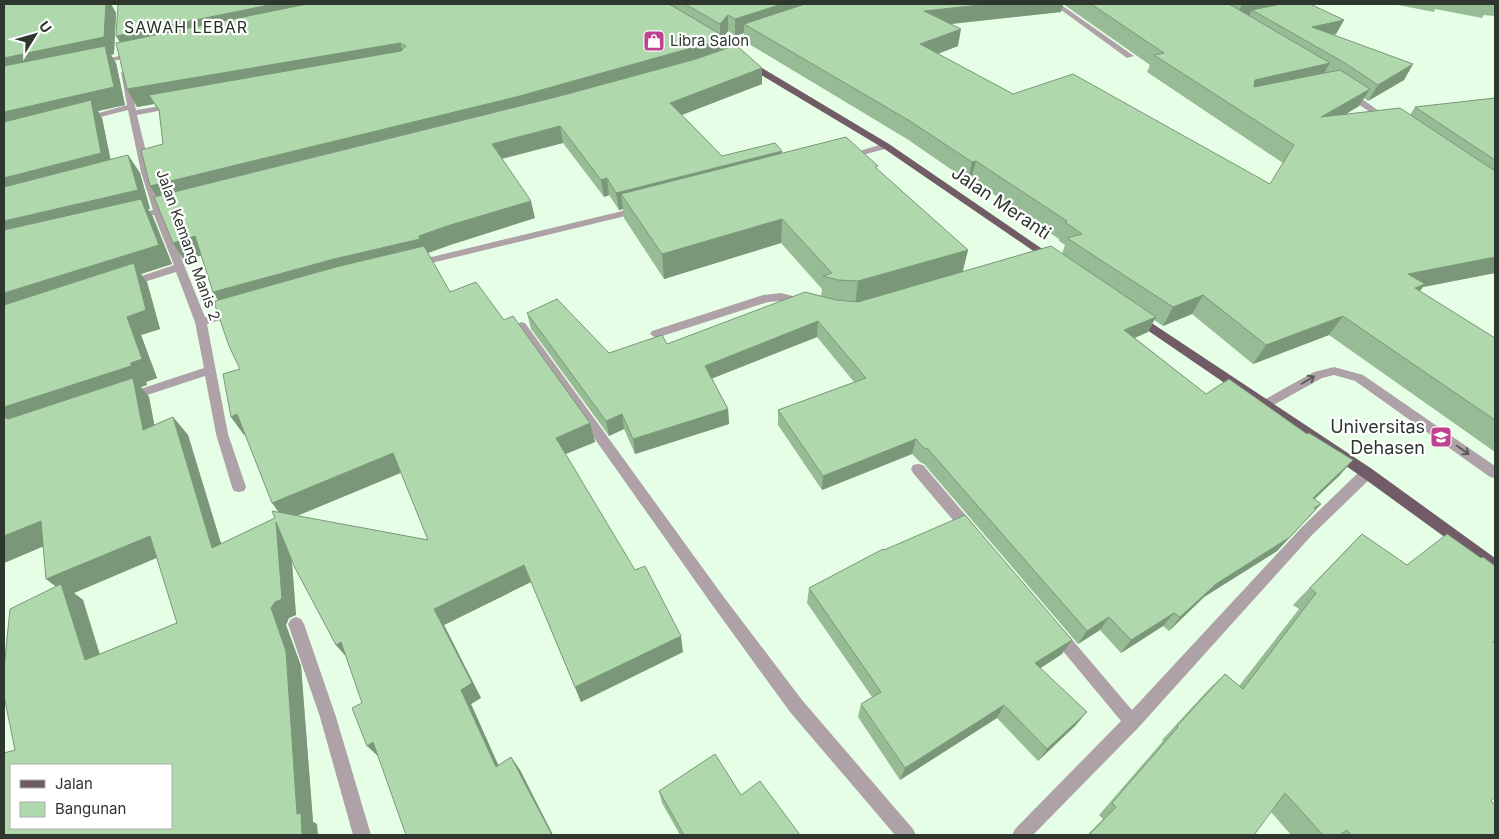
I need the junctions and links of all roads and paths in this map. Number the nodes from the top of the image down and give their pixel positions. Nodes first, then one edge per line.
1 (1056, 4) edge
2 (767, 30) edge
3 (713, 43) joint
4 (149, 51) edge
5 (120, 52) junction
6 (1130, 56) dead end
7 (92, 63) edge
8 (1339, 87) edge
9 (179, 104) edge
10 (132, 110) junction
11 (74, 121) edge
12 (1393, 124) edge
13 (886, 146) junction
14 (833, 160) edge
15 (186, 205) edge
16 (650, 207) edge
17 (158, 212) junction
18 (129, 219) edge
19 (1062, 266) edge
20 (179, 267) junction
21 (400, 267) edge
22 (114, 288) edge
23 (812, 306) edge
24 (248, 308) edge
25 (1128, 310) edge
26 (202, 322) junction
27 (521, 326) edge
28 (656, 334) dead end
29 (210, 370) junction
30 (118, 400) edge
31 (1266, 404) junction
32 (918, 469) dead end
33 (1495, 472) edge
34 (1367, 473) junction
35 (239, 487) dead end
36 (981, 543) edge
37 (1495, 566) edge
38 (296, 624) dead end
39 (1050, 625) edge
40 (1132, 722) junction
41 (362, 835) edge
42 (907, 835) edge
43 (1022, 835) edge

1 - 6 street
2 - 3 street
3 - 13 main road, Jalan Meranti
4 - 5 street
5 - 7 street
5 - 10 street, Jalan Kemang Manis 2
8 - 12 street
9 - 10 street
10 - 11 street
10 - 17 street, Jalan Kemang Manis 2
13 - 14 street
13 - 19 main road, Jalan Meranti
15 - 17 street
16 - 21 street
17 - 18 street
17 - 20 street, Jalan Kemang Manis 2
20 - 22 street
20 - 26 street, Jalan Kemang Manis 2
23 - 28 street
24 - 26 street
25 - 31 main road
26 - 29 street, Jalan Kemang Manis 2
27 - 42 street
29 - 30 street
29 - 35 street, Jalan Kemang Manis 2
31 -> 33 street
31 - 34 main road
32 - 36 street
34 - 37 main road
34 - 40 street
38 - 41 street
39 - 40 street
40 - 43 street

